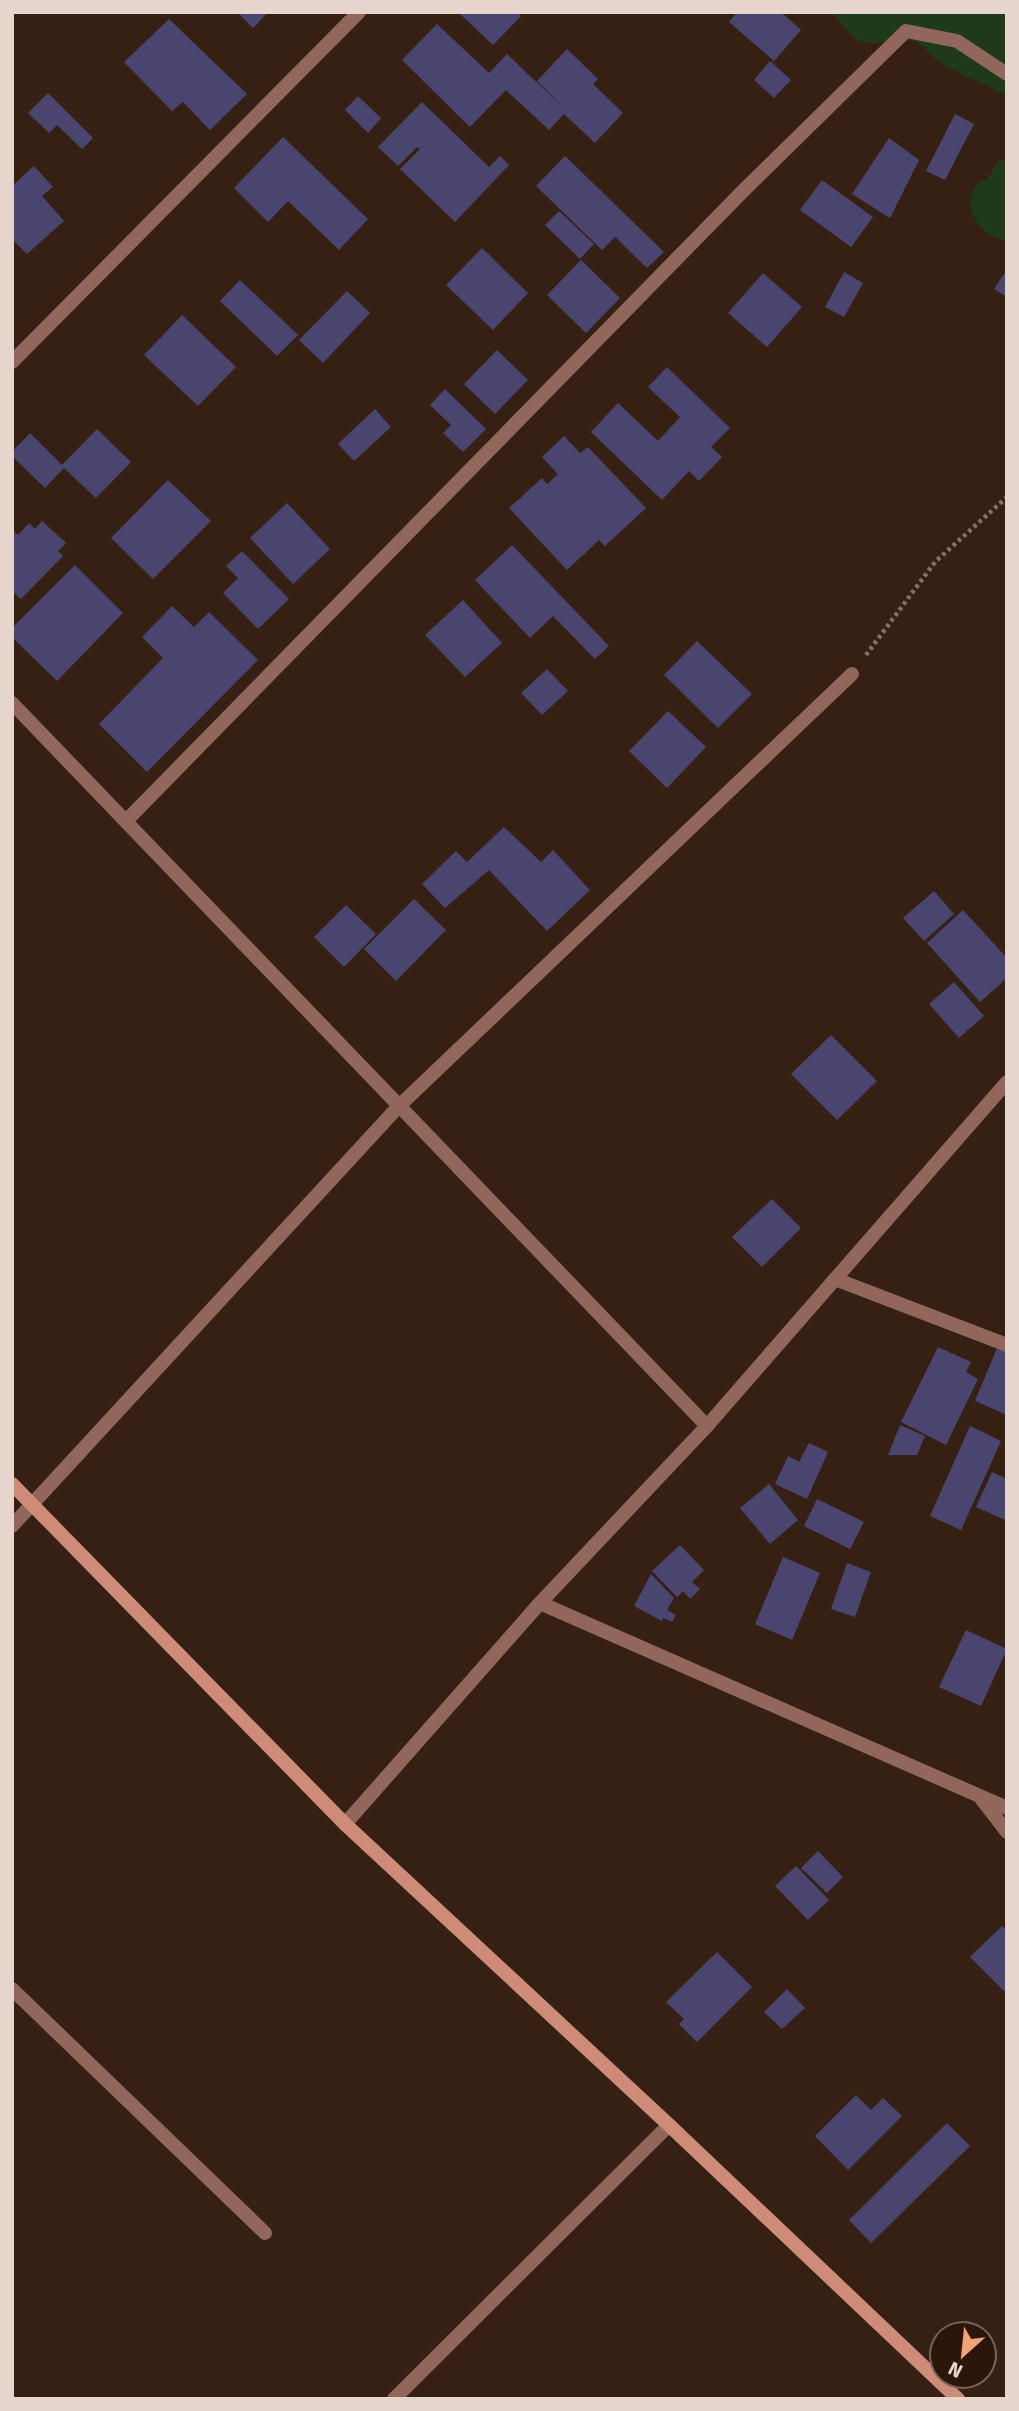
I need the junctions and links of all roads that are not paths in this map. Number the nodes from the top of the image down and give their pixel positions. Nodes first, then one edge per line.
1 (359, 12) edge
2 (1007, 74) edge
3 (12, 362) edge
4 (852, 674) road end
5 (12, 704) edge
6 (127, 820) junction
7 (1007, 1082) edge
8 (398, 1107) junction
9 (835, 1279) junction
10 (1007, 1345) edge
11 (707, 1426) junction
12 (12, 1484) edge
13 (33, 1504) junction
14 (12, 1527) edge
15 (540, 1603) junction
16 (979, 1797) junction
17 (1007, 1808) edge
18 (345, 1824) junction
19 (1007, 1832) edge
20 (12, 1989) edge
21 (669, 2125) junction
22 (265, 2234) dead end
23 (394, 2399) edge
24 (958, 2399) edge

1 - 3 street
2 - 6 street
4 - 8 street
5 - 6 street
6 - 8 street
7 - 9 street
8 - 11 street
8 - 13 street
9 - 10 street
9 - 11 street
11 - 15 street
12 - 13 street
13 - 14 street
13 - 18 street
15 - 16 street
15 - 18 street
16 - 17 street
16 - 19 street
18 - 21 street
20 - 22 street
21 - 23 street
21 - 24 street

